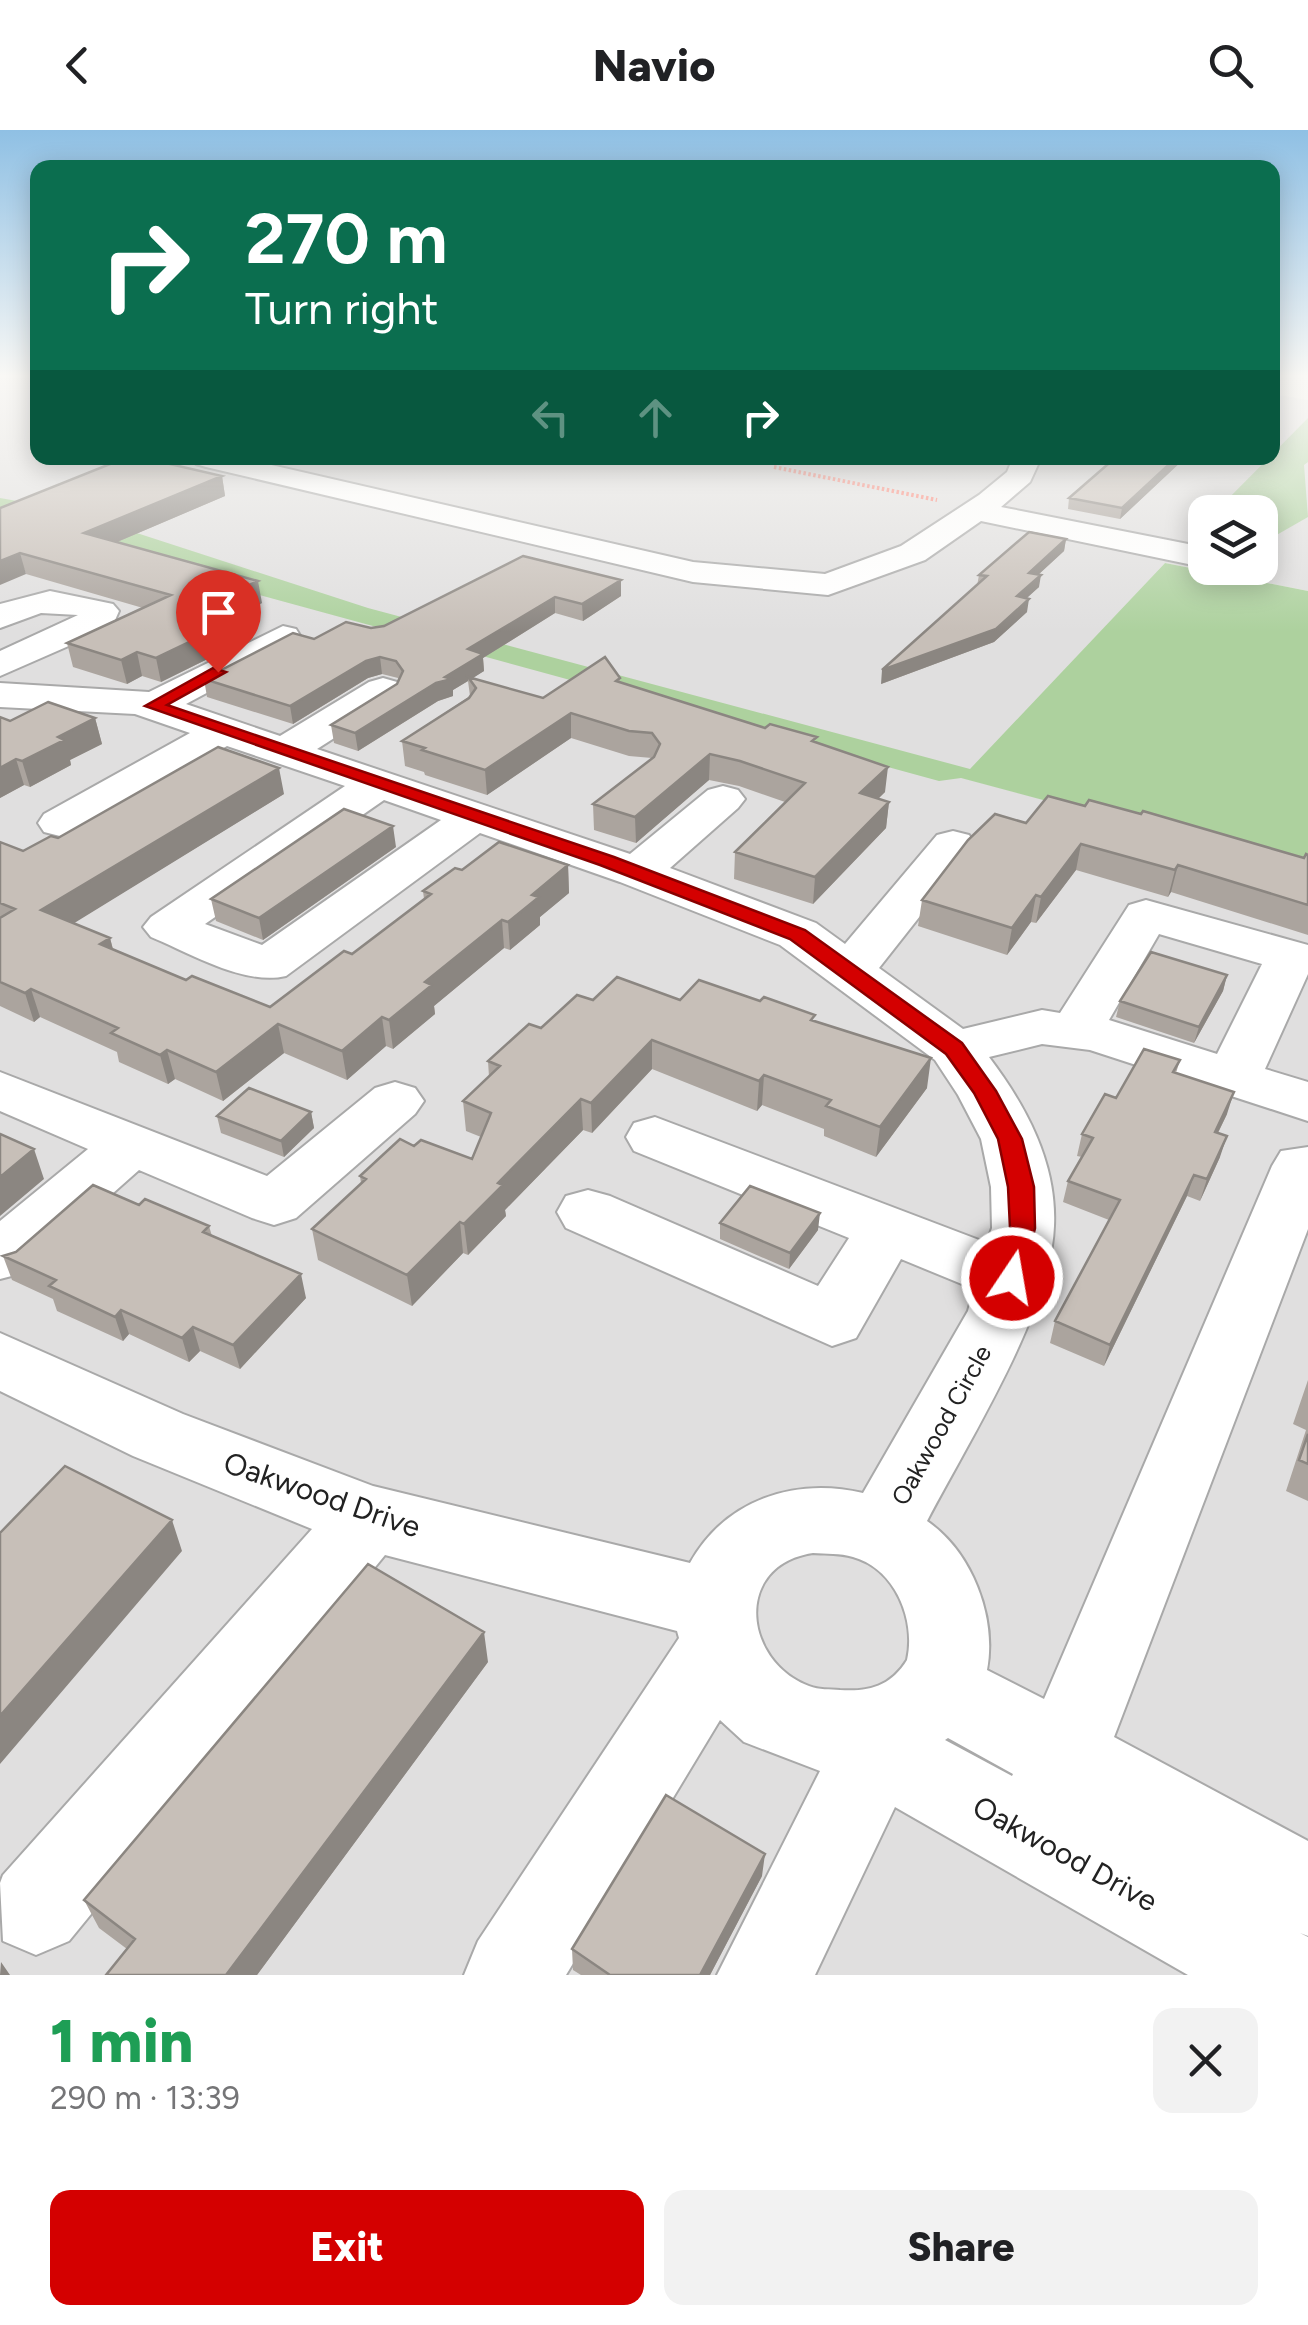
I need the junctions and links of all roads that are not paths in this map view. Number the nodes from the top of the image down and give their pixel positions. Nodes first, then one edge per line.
1 (236, 465) edge
2 (1024, 465) edge
3 (964, 507) junction
4 (1188, 554) dead end
5 (0, 617) edge
6 (283, 637) edge
7 (0, 665) edge
8 (383, 690) edge
9 (0, 695) edge
10 (153, 706) junction
11 (224, 730) junction
12 (287, 750) junction
13 (381, 766) junction
14 (723, 799) dead end
15 (592, 806) edge
16 (475, 816) junction
17 (60, 822) dead end
18 (547, 840) junction
19 (953, 845) dead end
20 (636, 872) junction
21 (849, 972) junction
22 (1076, 1031) junction
23 (954, 1048) junction
24 (1233, 1078) junction
25 (0, 1090) edge
26 (395, 1101) dead end
27 (1305, 1134) edge
28 (655, 1137) dead end
29 (132, 1144) junction
30 (588, 1212) dead end
31 (887, 1228) junction
32 (0, 1256) edge
33 (1012, 1278) junction
34 (12, 1383) edge
35 (370, 1518) junction
36 (881, 1533) junction
37 (718, 1625) junction
38 (937, 1687) junction
39 (864, 1742) junction
40 (1064, 1754) junction
41 (1032, 1835) junction
42 (1308, 1890) edge
43 (36, 1908) dead end
44 (512, 1975) edge
45 (765, 1975) edge
46 (1281, 1975) edge

1 - 3 street
2 - 3 street
3 - 4 street
5 - 7 street
6 - 10 street
8 - 12 street
9 - 10 street, Oakwood Circle
10 - 11 street, Oakwood Circle
11 - 12 street, Oakwood Circle
11 - 17 street
12 - 13 street, Oakwood Circle
13 - 16 street, Oakwood Circle
13 - 16 street
14 - 20 street
15 - 18 street
16 - 18 street, Oakwood Circle
18 - 20 street, Oakwood Circle
19 - 21 street
20 - 21 street, Oakwood Circle
21 - 23 street, Oakwood Circle
22 - 23 street
22 - 24 street
22 - 24 street
23 - 33 street, Oakwood Circle
24 - 27 street
25 - 29 street
26 - 29 street
27 - 40 street
28 - 31 street
29 - 32 street
30 - 31 street
31 - 33 street
33 - 36 street, Oakwood Circle
34 - 35 street, Oakwood Drive
35 - 37 street, Oakwood Drive
35 - 43 street
36 - 37 street, Oakwood Circle
36 - 38 street, Oakwood Circle
37 - 39 street
37 - 44 street, Oakwood Circle
38 - 39 street
38 - 40 street
39 - 41 street, Oakwood Drive
39 - 45 street
40 - 41 street
40 - 42 street
41 - 46 street, Oakwood Drive

